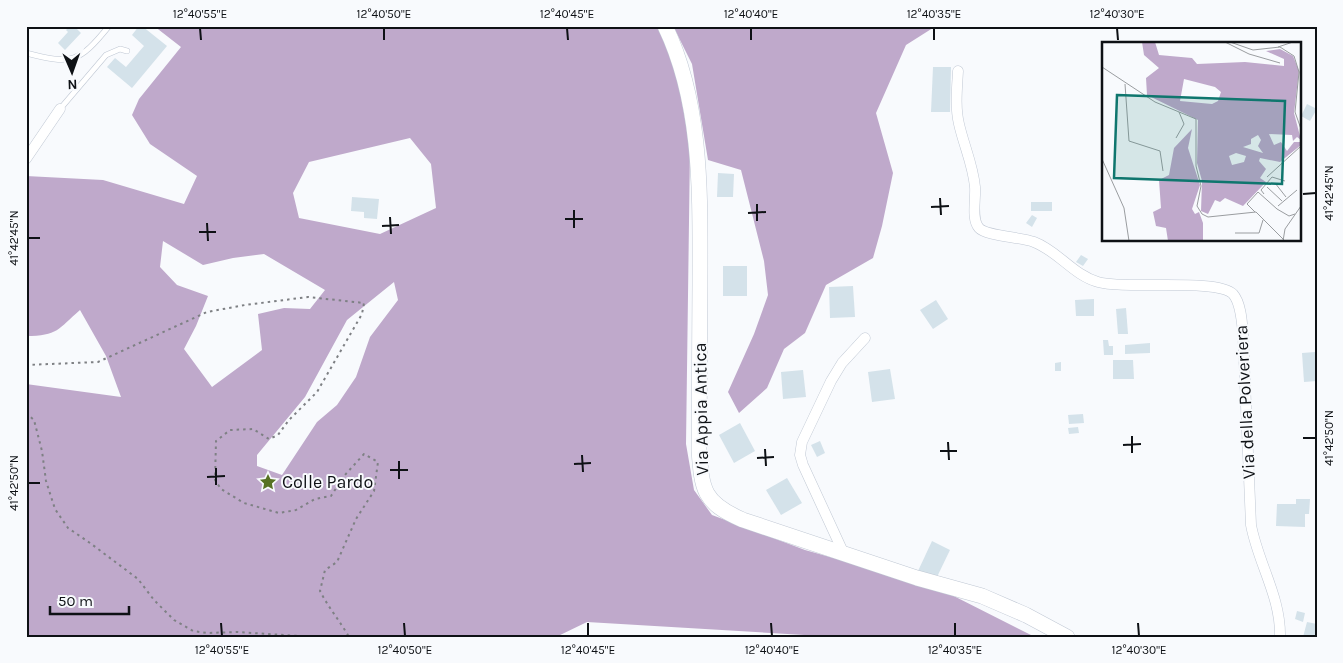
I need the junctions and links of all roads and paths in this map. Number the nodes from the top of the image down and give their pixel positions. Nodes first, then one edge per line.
1 (109, 26) edge
2 (665, 26) edge
3 (126, 51) dead end
4 (26, 54) edge
5 (958, 72) dead end
6 (60, 109) joint
7 (26, 159) edge
8 (865, 338) dead end
9 (26, 365) edge
10 (26, 414) edge
11 (844, 554) junction
12 (314, 637) edge
13 (349, 637) edge
14 (1067, 637) edge
15 (1280, 637) edge

1 - 4 lane
2 - 11 street, Via Appia Antica
3 - 6 lane
5 - 15 street, Via della Polveriera
6 - 7 street
8 - 11 street
9 - 13 path
10 - 12 path
11 - 14 street, Via Appia Antica

